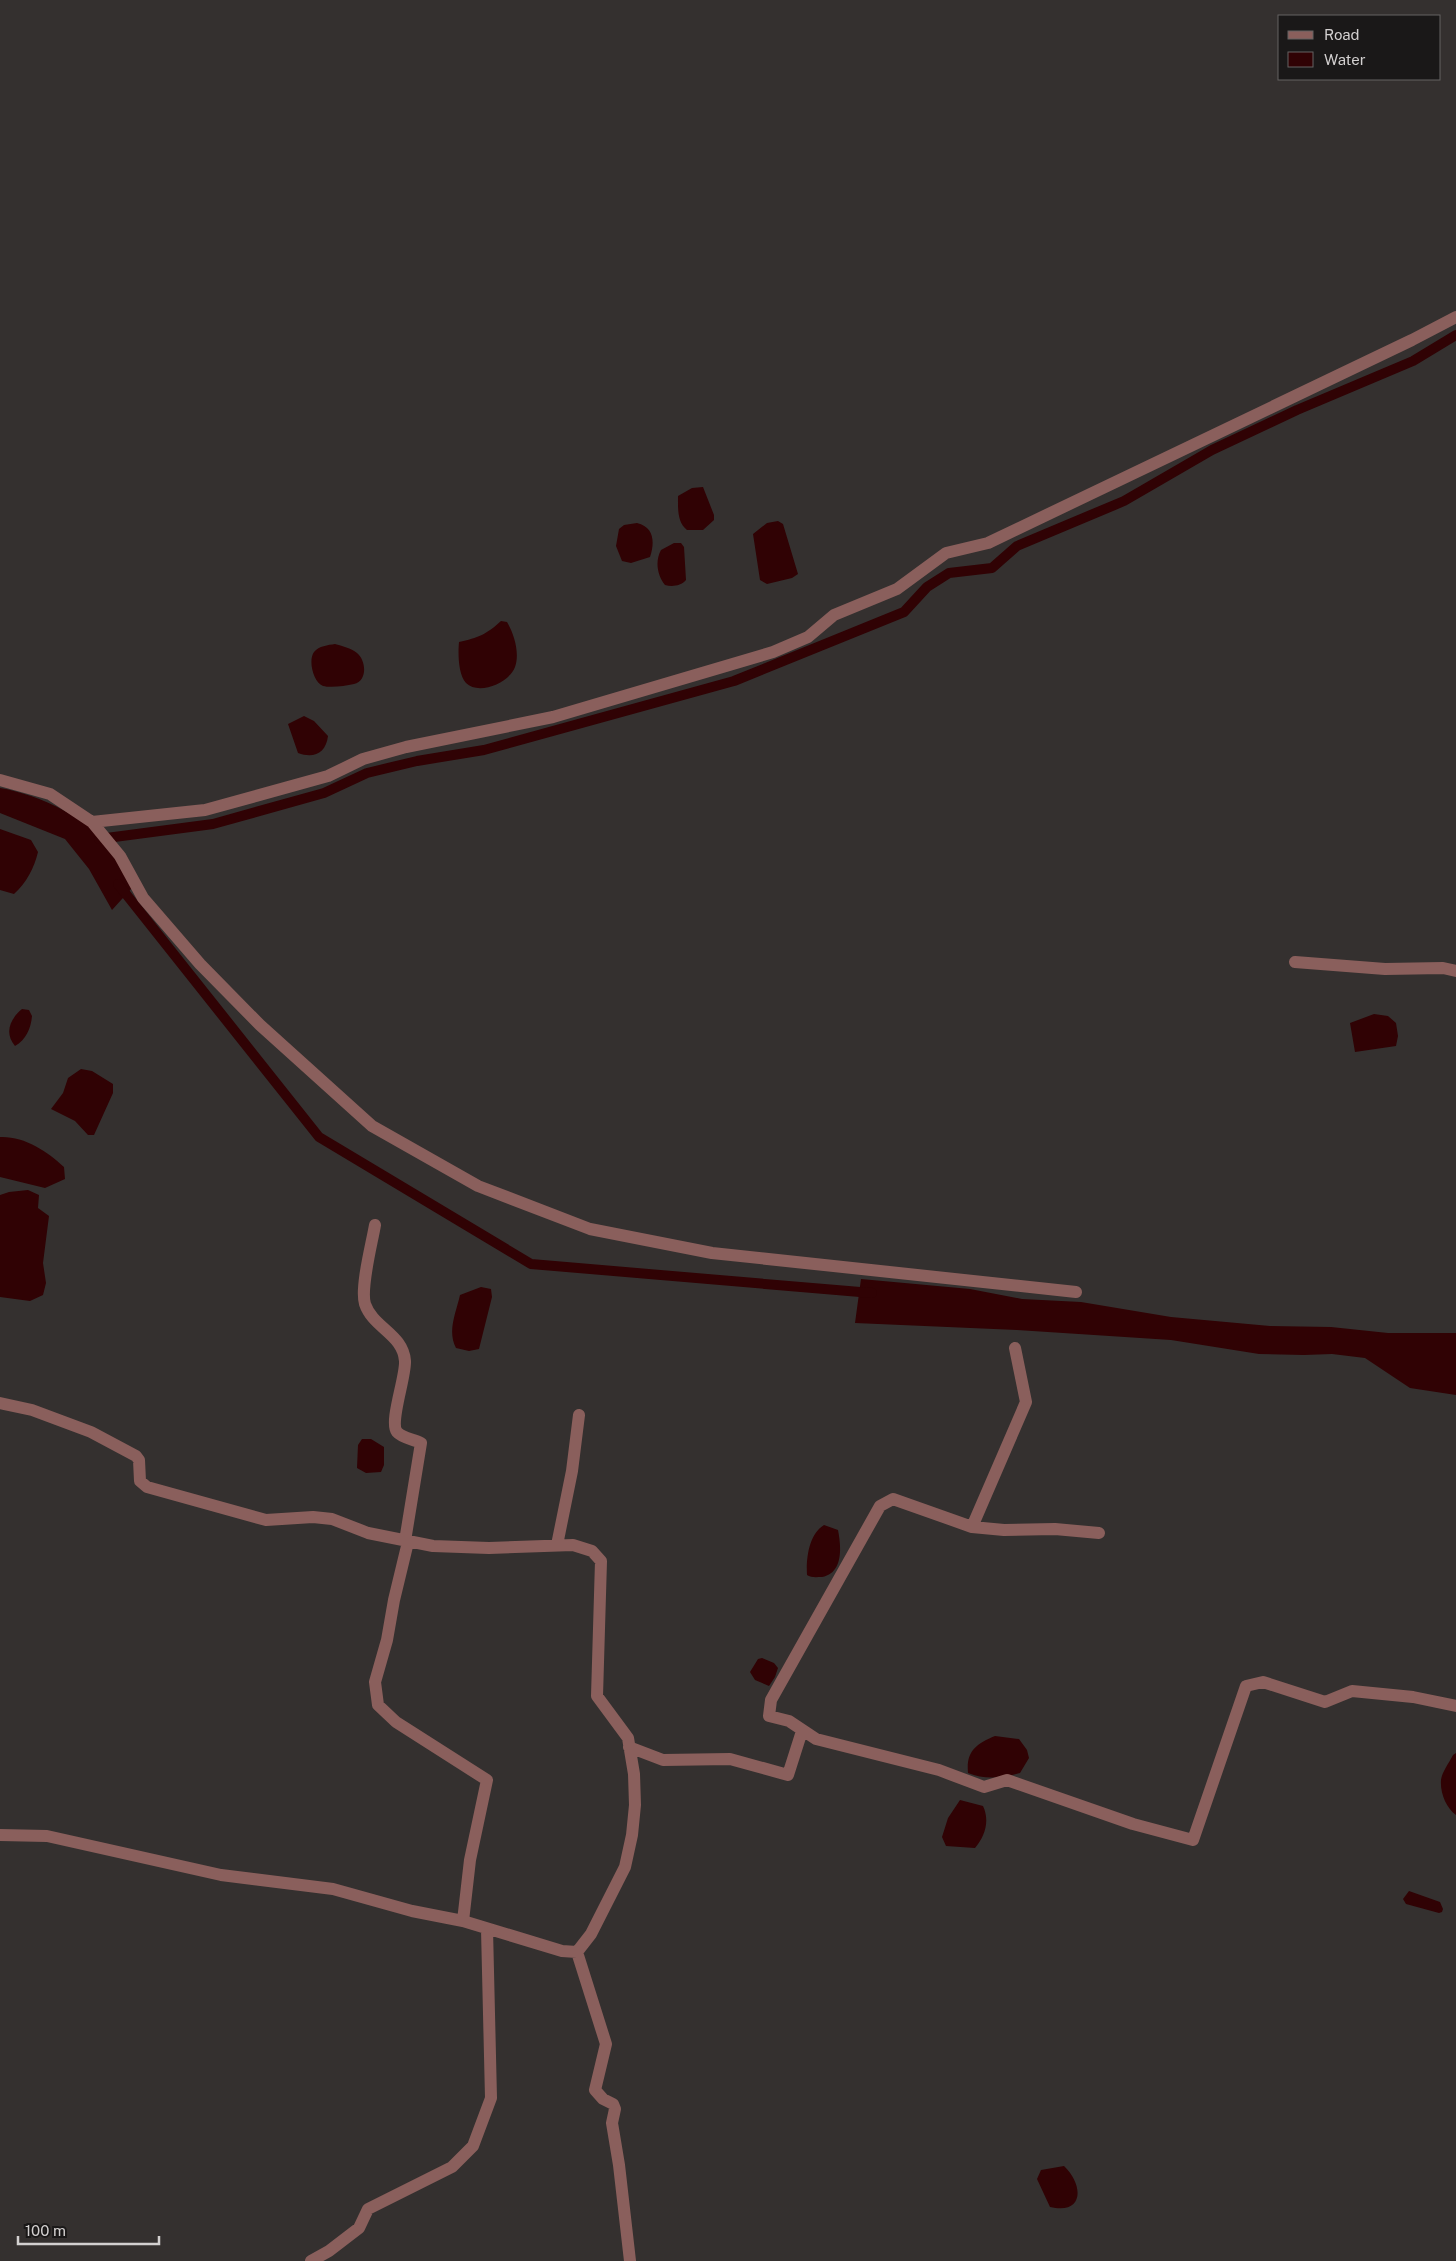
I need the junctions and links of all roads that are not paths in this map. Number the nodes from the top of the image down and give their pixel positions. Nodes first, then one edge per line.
1 (1456, 317) edge
2 (0, 780) edge
3 (96, 826) junction
4 (1295, 962) dead end
5 (1456, 971) edge
6 (375, 1225) dead end
7 (1076, 1292) dead end
8 (1015, 1348) dead end
9 (0, 1403) edge
10 (579, 1415) dead end
11 (972, 1527) junction
12 (1099, 1533) dead end
13 (407, 1542) junction
14 (557, 1545) junction
15 (1456, 1706) edge
16 (802, 1731) junction
17 (629, 1748) junction
18 (0, 1835) edge
19 (463, 1922) junction
20 (487, 1929) junction
21 (577, 1952) junction
22 (311, 2261) edge
23 (630, 2261) edge

1 - 3 street
2 - 3 street
3 - 7 street
4 - 5 street
6 - 13 street
8 - 11 street
9 - 13 street
10 - 14 street
11 - 12 street
11 - 16 street
13 - 14 street
13 - 19 street
14 - 17 street
15 - 16 street
16 - 17 street
17 - 21 street
18 - 19 street
19 - 20 street
20 - 21 street
20 - 22 street
21 - 23 street

